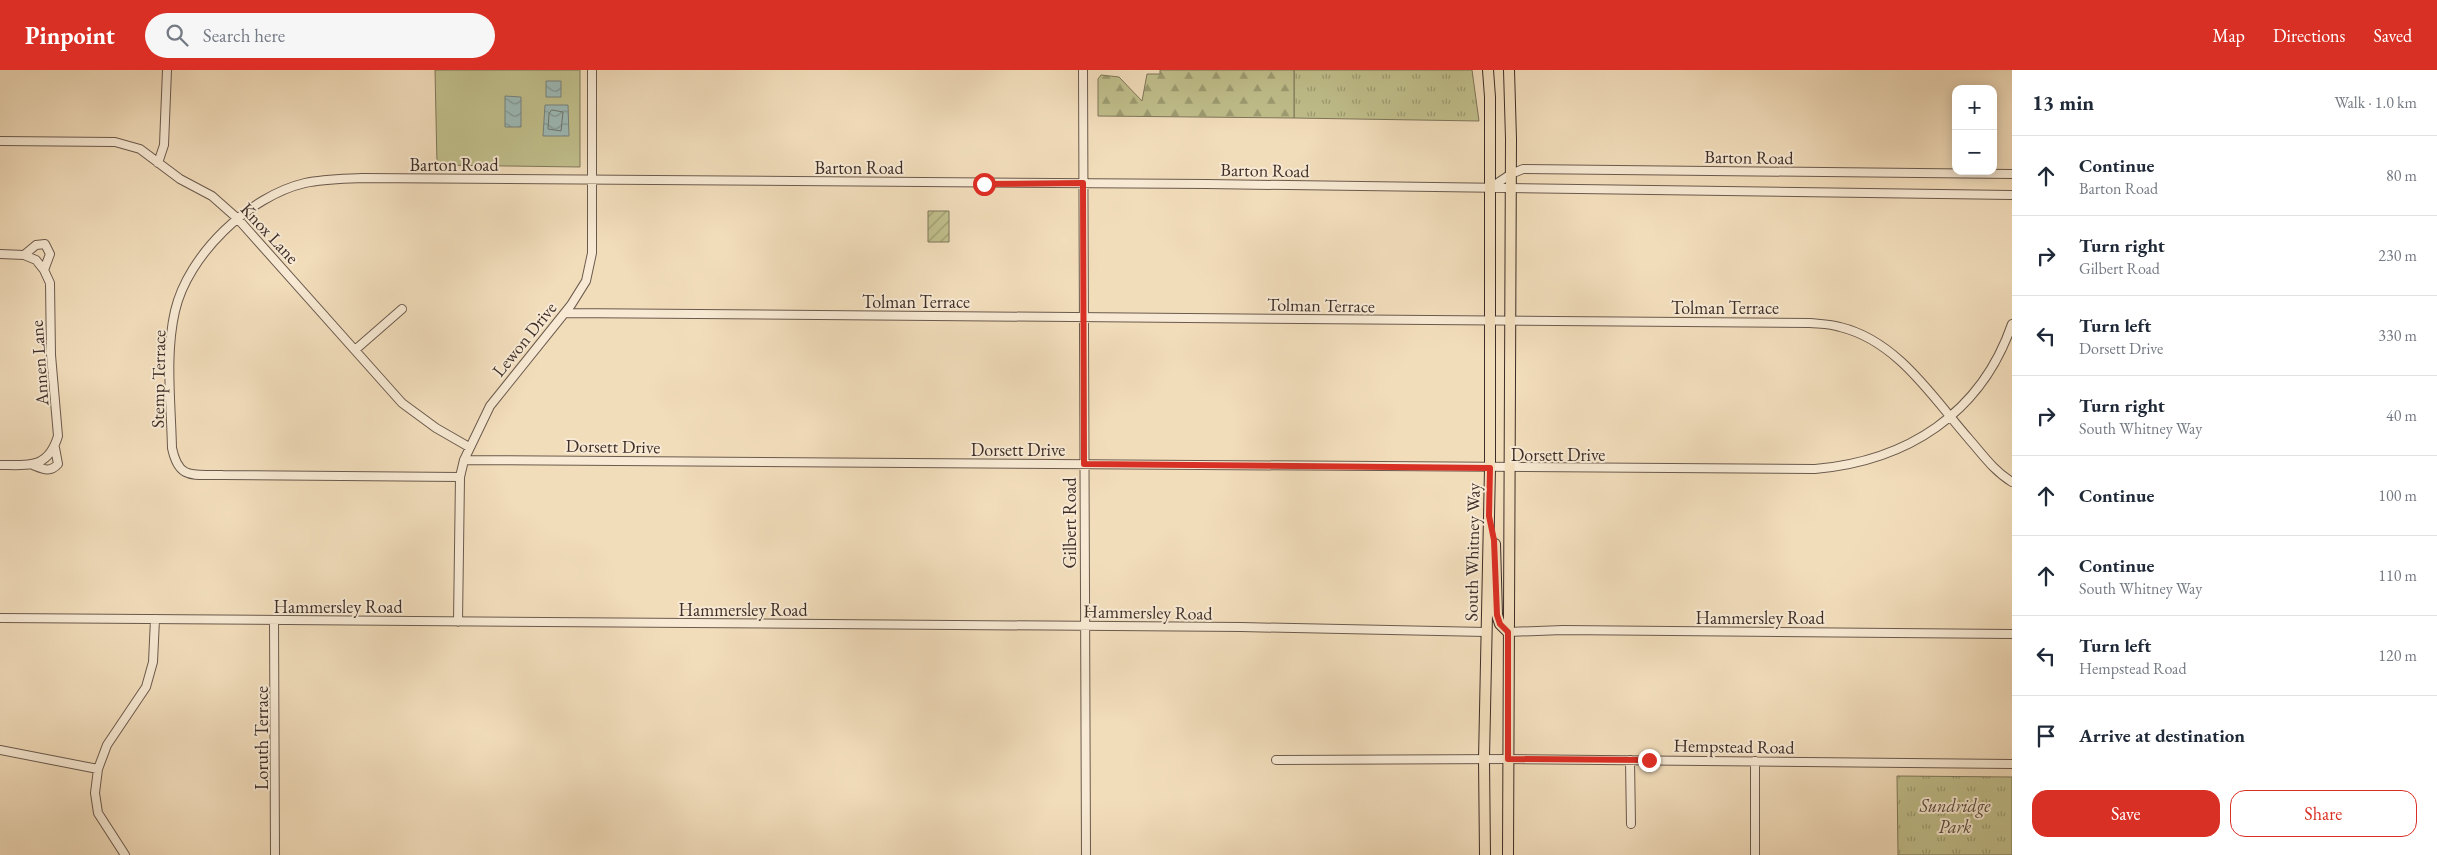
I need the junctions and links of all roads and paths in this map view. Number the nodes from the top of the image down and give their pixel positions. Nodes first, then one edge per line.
1 (167, 70) edge
2 (592, 70) edge
3 (1083, 70) edge
4 (1488, 70) edge
5 (1509, 70) edge
6 (0, 141) edge
7 (158, 163) junction
8 (1511, 174) junction
9 (2012, 174) edge
10 (592, 180) junction
11 (1083, 183) junction
12 (1490, 188) junction
13 (1511, 189) junction
14 (2012, 195) edge
15 (238, 219) junction
16 (0, 254) edge
17 (24, 255) junction
18 (44, 270) junction
19 (402, 309) dead end
20 (565, 313) junction
21 (1084, 317) junction
22 (1490, 321) junction
23 (1509, 321) junction
24 (2012, 324) edge
25 (355, 350) junction
26 (1949, 417) junction
27 (469, 447) junction
28 (55, 448) junction
29 (464, 460) junction
30 (37, 463) junction
31 (1084, 464) junction
32 (0, 465) edge
33 (1490, 468) junction
34 (1509, 468) junction
35 (460, 477) junction
36 (2012, 482) edge
37 (1489, 516) junction
38 (0, 618) edge
39 (155, 619) junction
40 (274, 620) junction
41 (458, 622) junction
42 (1085, 626) junction
43 (1486, 632) junction
44 (1508, 632) junction
45 (2012, 634) edge
46 (0, 750) edge
47 (1484, 759) junction
48 (1508, 759) junction
49 (1276, 760) dead end
50 (1630, 760) junction
51 (1755, 761) junction
52 (2012, 764) edge
53 (98, 770) junction
54 (1630, 824) dead end
55 (125, 855) edge
56 (275, 855) edge
57 (1086, 855) edge
58 (1485, 855) edge
59 (1508, 855) edge
60 (1755, 855) edge

1 - 7 street
2 - 10 street, Lewon Drive
3 - 11 street, Gilbert Road
4 - 12 main road, South Whitney Way
5 - 8 main road, South Whitney Way
6 - 7 street, Knox Lane
7 - 15 street, Knox Lane
8 - 9 street, Barton Road
8 - 12 street, Barton Road
8 - 13 main road, South Whitney Way
10 - 11 street, Barton Road
10 - 15 street, Barton Road
10 - 20 street, Lewon Drive
11 - 12 street, Barton Road
11 - 21 street, Gilbert Road
12 - 13 street, Barton Road
12 - 22 main road, South Whitney Way
13 - 14 street, Barton Road
13 - 23 main road, South Whitney Way
15 - 25 street, Knox Lane
15 - 35 street, Stemp Terrace
16 - 17 street
17 - 18 street, Annen Lane
17 - 18 street
18 - 28 street, Annen Lane
19 - 25 street
20 - 21 street, Tolman Terrace
20 - 27 street, Lewon Drive
21 - 22 street, Tolman Terrace
21 - 31 street, Gilbert Road
22 - 23 street, Tolman Terrace
22 - 33 main road, South Whitney Way
23 - 26 street, Tolman Terrace
23 - 34 main road, South Whitney Way
24 - 26 street, Dorsett Drive
25 - 27 street, Knox Lane
26 - 34 street, Dorsett Drive
26 - 36 street, Tolman Terrace
27 - 29 street, Lewon Drive
28 - 30 street
28 - 30 street, Annen Lane
29 - 31 street, Dorsett Drive
29 - 35 street, Lewon Drive
30 - 32 street
31 - 33 street, Dorsett Drive
31 - 42 street, Gilbert Road
33 - 34 street, Dorsett Drive
33 - 37 main road, South Whitney Way
34 - 44 main road, South Whitney Way
35 - 41 street, Lewon Drive
37 - 43 main road, South Whitney Way
37 - 44 main road
38 - 39 street, Hammersley Road
39 - 40 street, Hammersley Road
39 - 53 street
40 - 41 street, Hammersley Road
40 - 56 street, Loruth Terrace
41 - 42 street, Hammersley Road
42 - 43 street, Hammersley Road
42 - 57 street, Gilbert Road
43 - 47 main road, South Whitney Way
44 - 45 street, Hammersley Road
44 - 48 main road, South Whitney Way
46 - 53 street
47 - 48 street, Hempstead Road
47 - 49 street, Hempstead Road
47 - 58 main road, South Whitney Way
48 - 50 street, Hempstead Road
48 - 59 main road, South Whitney Way
50 - 51 street, Hempstead Road
50 - 54 street
51 - 52 street, Hempstead Road
51 - 60 street
53 - 55 street

